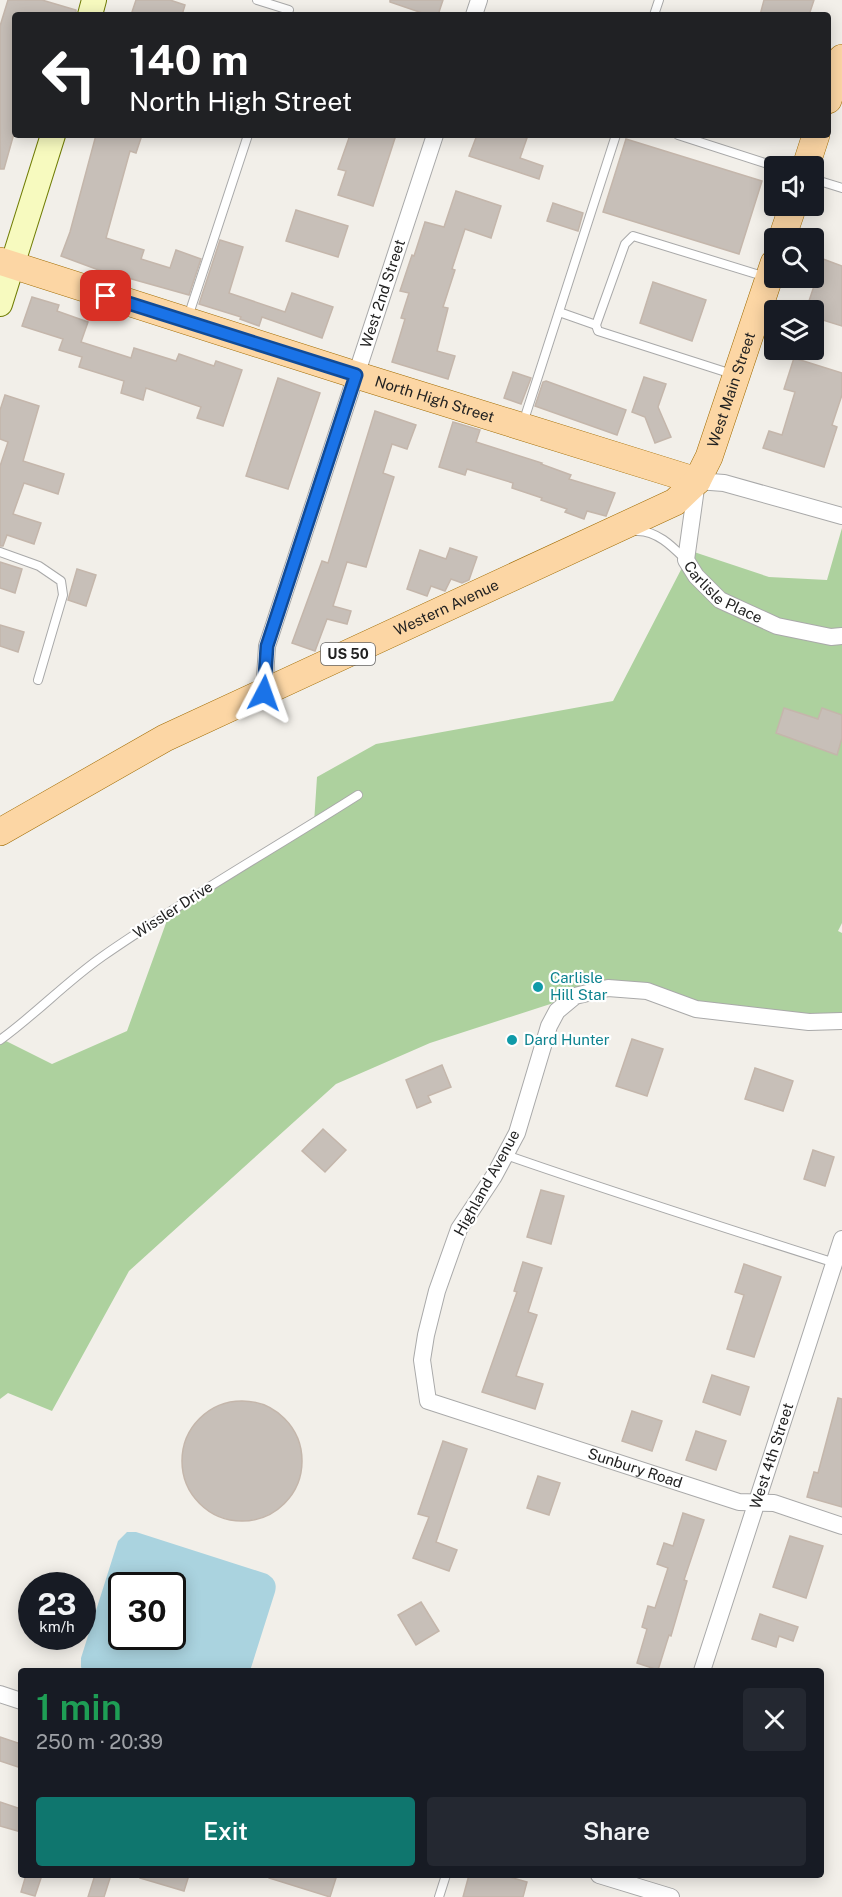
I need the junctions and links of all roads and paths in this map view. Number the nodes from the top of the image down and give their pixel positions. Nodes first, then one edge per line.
1 (257, 0) edge
2 (286, 12) edge
3 (842, 58) edge
4 (831, 91) edge
5 (52, 138) edge
6 (247, 138) edge
7 (434, 138) edge
8 (615, 138) edge
9 (687, 138) edge
10 (815, 138) edge
11 (809, 156) edge
12 (764, 163) edge
13 (824, 183) edge
14 (842, 189) edge
15 (6, 263) edge
16 (764, 268) edge
17 (765, 288) edge
18 (0, 304) edge
19 (558, 312) junction
20 (187, 322) junction
21 (596, 324) junction
22 (356, 375) junction
23 (736, 375) junction
24 (522, 426) junction
25 (697, 481) junction
26 (842, 516) edge
27 (611, 531) junction
28 (0, 552) edge
29 (686, 560) junction
30 (842, 636) edge
31 (38, 680) dead end
32 (264, 693) junction
33 (358, 795) dead end
34 (0, 832) edge
35 (842, 1021) edge
36 (0, 1040) edge
37 (506, 1155) junction
38 (842, 1239) edge
39 (834, 1263) junction
40 (428, 1401) joint
41 (756, 1503) junction
42 (842, 1526) edge
43 (703, 1668) edge
44 (0, 1694) edge
45 (18, 1700) edge
46 (445, 1878) edge
47 (609, 1878) edge
48 (634, 1886) edge
49 (439, 1897) edge
50 (671, 1897) edge

1 - 2 lane
3 - 4 main road
5 - 15 street
6 - 20 lane
7 - 22 street, West 2nd Street
8 - 19 lane
9 - 12 lane
10 - 11 main road
13 - 14 lane
15 - 18 street
15 - 20 main road, North High Street
16 - 21 lane
17 - 23 main road, West Main Street / US 50
19 - 21 lane
19 - 24 lane
20 - 22 main road, North High Street
21 - 23 lane
22 - 24 main road, North High Street
22 - 32 street, West 2nd Street
23 - 25 main road, West Main Street / US 50
24 - 25 main road, North High Street
25 - 26 street
25 - 27 main road, Western Avenue / US 50
25 - 29 street, Carlisle Place
27 - 29 lane
27 - 32 main road, Western Avenue / US 50
28 - 31 lane
29 - 30 street, Carlisle Place
32 - 34 main road, Western Avenue / US 50
33 - 36 lane, Wissler Drive
35 - 37 street, Highland Avenue
37 - 39 lane
37 - 40 street, Highland Avenue
38 - 39 street, West 4th Street
39 - 41 street, West 4th Street
40 - 41 street, Sunbury Road
41 - 42 street, Sunbury Road
41 - 43 street, West 4th Street
44 - 45 street
46 - 49 lane
47 - 48 street
48 - 50 street

